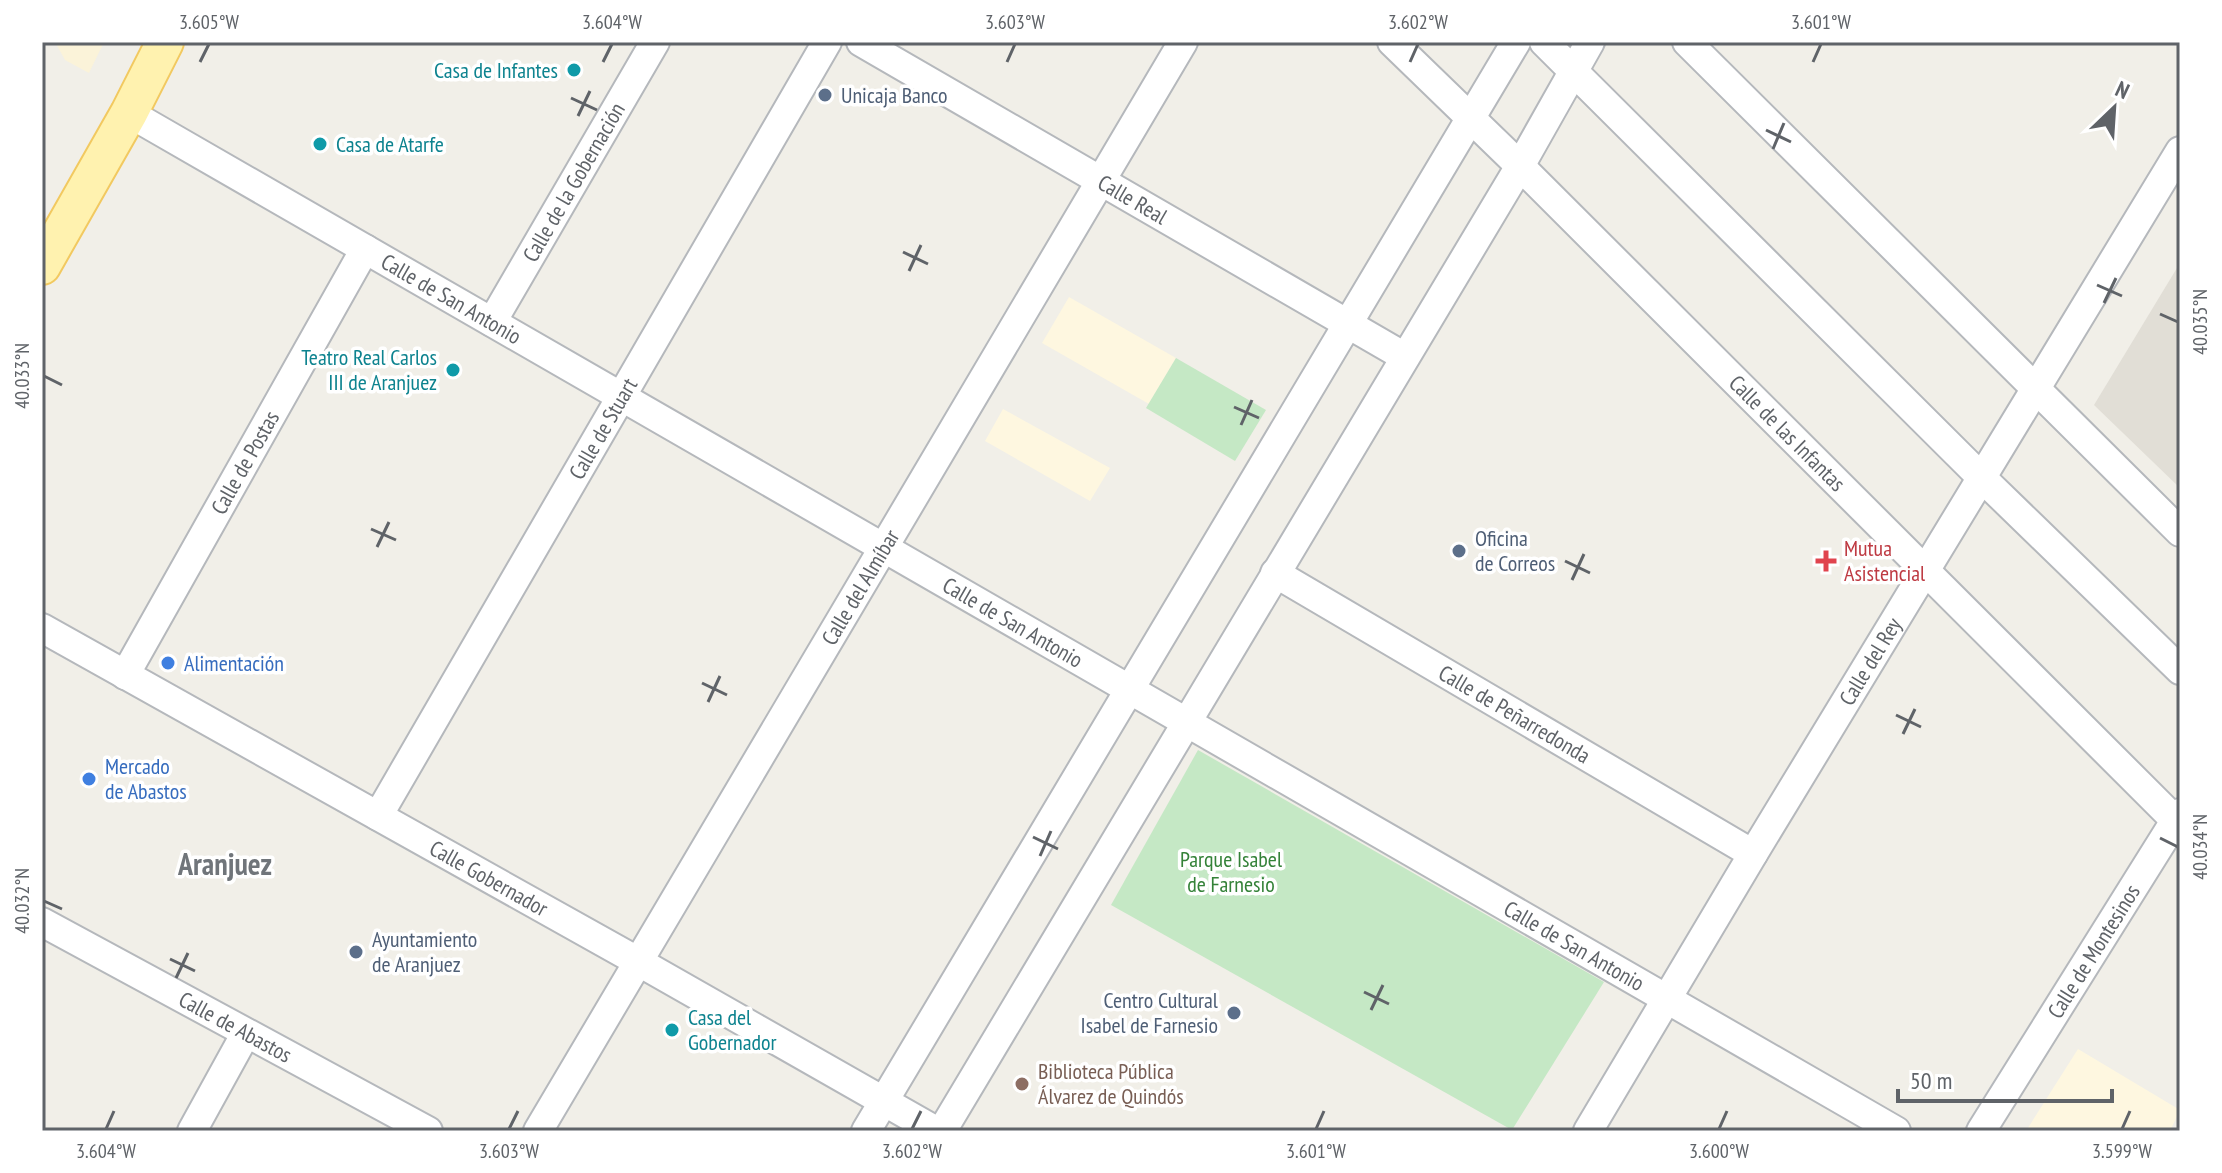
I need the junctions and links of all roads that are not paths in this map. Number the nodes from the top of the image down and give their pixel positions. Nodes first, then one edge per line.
1 (165, 42) edge
2 (655, 42) edge
3 (827, 42) edge
4 (861, 42) edge
5 (1183, 42) edge
6 (1392, 42) edge
7 (1516, 42) edge
8 (1544, 42) edge
9 (1590, 42) edge
10 (1687, 42) edge
11 (1574, 71) junction
12 (129, 113) junction
13 (1471, 118) junction
14 (2180, 151) edge
15 (1520, 166) junction
16 (1101, 181) junction
17 (365, 249) junction
18 (42, 266) edge
19 (492, 322) junction
20 (1348, 324) junction
21 (1405, 357) junction
22 (2036, 388) junction
23 (621, 397) junction
24 (1981, 477) junction
25 (2180, 532) edge
26 (883, 548) junction
27 (1926, 570) junction
28 (1275, 573) junction
29 (42, 628) edge
30 (2180, 670) edge
31 (125, 675) junction
32 (1130, 690) junction
33 (1186, 723) junction
34 (378, 816) junction
35 (2178, 820) edge
36 (1753, 854) junction
37 (42, 922) edge
38 (639, 962) junction
39 (1667, 998) junction
40 (246, 1033) junction
41 (884, 1102) junction
42 (192, 1131) edge
43 (428, 1131) edge
44 (538, 1131) edge
45 (866, 1131) edge
46 (939, 1131) edge
47 (1588, 1131) edge
48 (1896, 1131) edge
49 (1981, 1131) edge

1 - 12 main road
2 - 19 street, Calle de la Gobernación
3 - 23 street, Calle de Stuart
4 - 16 street, Calle Real
5 - 16 street, Calle del Almíbar
6 - 13 street, Calle de las Infantas
7 - 13 street
8 - 11 street
9 - 11 street
10 - 22 street
11 - 15 street
11 - 24 street
12 - 17 street, Calle de San Antonio
12 - 18 main road
13 - 15 street, Calle de las Infantas
13 - 20 street
14 - 22 street, Calle del Rey
15 - 21 street
15 - 27 street, Calle de las Infantas
16 - 20 street, Calle Real
16 - 26 street, Calle del Almíbar
17 - 19 street, Calle de San Antonio
17 - 31 street, Calle de Postas
19 - 23 street, Calle de San Antonio
20 - 21 street, Calle Real
20 - 32 street
21 - 28 street
22 - 24 street, Calle del Rey
22 - 25 street
23 - 26 street, Calle de San Antonio
23 - 34 street, Calle de Stuart
24 - 27 street, Calle del Rey
24 - 30 street
26 - 32 street, Calle de San Antonio
26 - 38 street, Calle del Almíbar
27 - 35 street, Calle de las Infantas
27 - 36 street, Calle del Rey
28 - 33 street
28 - 36 street, Calle de Peñarredonda
29 - 31 street, Calle Gobernador
31 - 34 street, Calle Gobernador
32 - 33 street, Calle de San Antonio
32 - 41 street
33 - 39 street, Calle de San Antonio
33 - 46 street
34 - 38 street, Calle Gobernador
35 - 49 street, Calle de Montesinos
36 - 39 street, Calle del Rey
37 - 40 street, Calle de Abastos
38 - 41 street, Calle Gobernador
38 - 44 street, Calle del Almíbar
39 - 47 street, Calle del Rey
39 - 48 street, Calle de San Antonio
40 - 42 street
40 - 43 street, Calle de Abastos
41 - 45 street
41 - 46 street, Calle Gobernador

